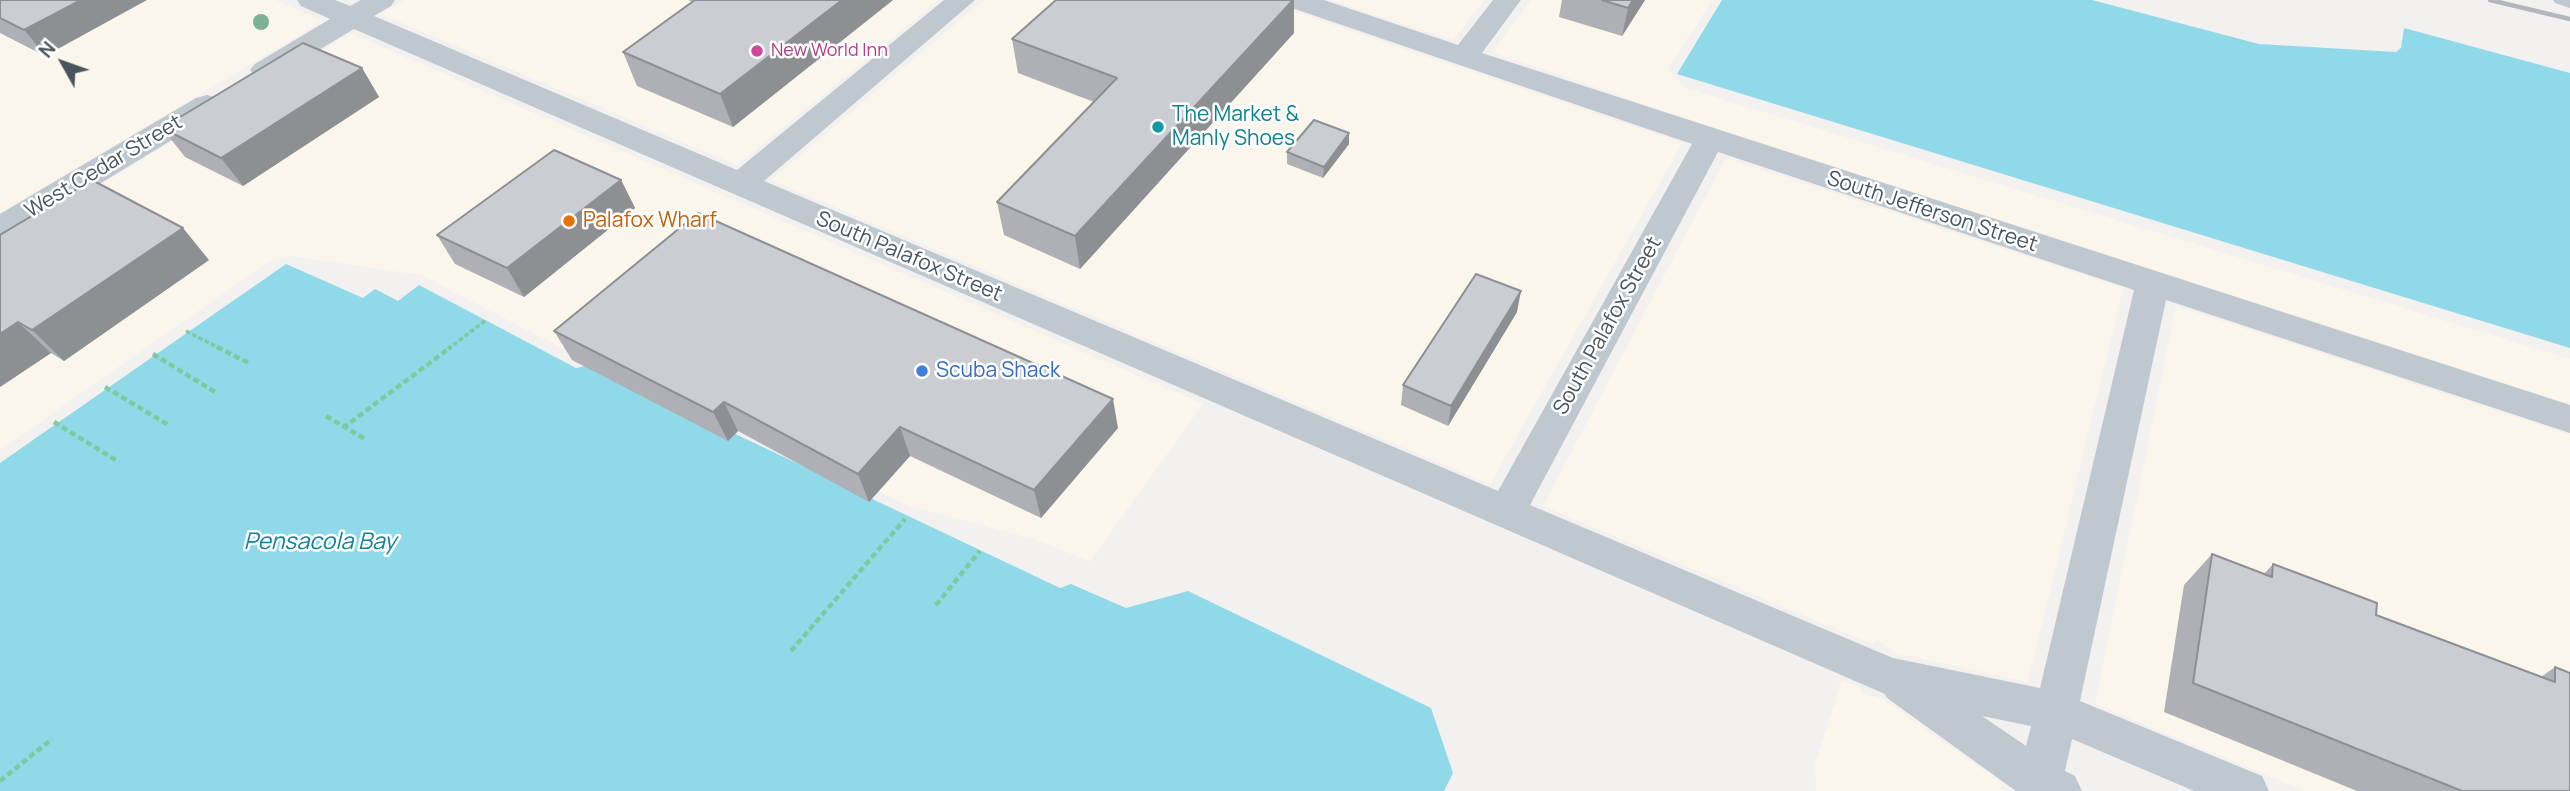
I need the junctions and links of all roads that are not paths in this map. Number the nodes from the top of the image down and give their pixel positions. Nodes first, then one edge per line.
1 (312, 0) edge
2 (382, 0) edge
3 (961, 0) edge
4 (1296, 0) edge
5 (1507, 0) edge
6 (2560, 0) edge
7 (2570, 4) edge
8 (352, 18) junction
9 (1465, 56) junction
10 (1710, 139) junction
11 (740, 184) junction
12 (0, 229) edge
13 (2152, 283) junction
14 (2570, 419) edge
15 (1506, 513) junction
16 (1889, 676) junction
17 (2057, 712) junction
18 (2050, 787) edge
19 (2246, 791) edge

1 - 8 street, South Palafox Street
2 - 8 street, West Cedar Street
3 - 11 street
4 - 9 street, South Jefferson Street
5 - 9 street
6 - 7 lane
8 - 11 street, South Palafox Street
8 - 12 street, West Cedar Street
9 - 10 street, South Jefferson Street
10 - 13 street, South Jefferson Street
10 - 15 street, South Palafox Street
11 - 15 street, South Palafox Street
13 - 14 street, South Jefferson Street
13 - 17 street
15 - 16 street, South Palafox Street
16 - 17 street, South Palafox Street
16 - 18 street, South Palafox Street
17 - 18 street
17 - 19 street, South Palafox Street

